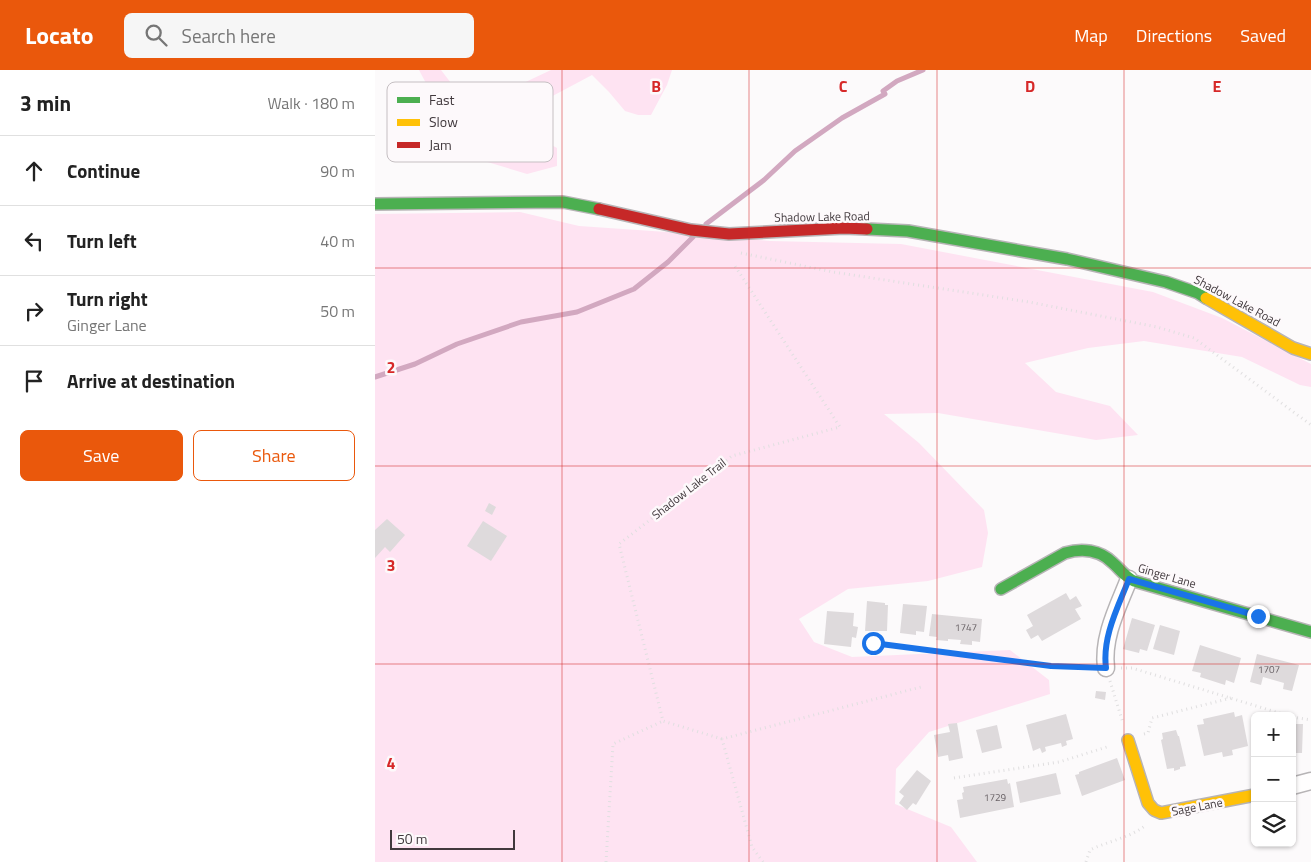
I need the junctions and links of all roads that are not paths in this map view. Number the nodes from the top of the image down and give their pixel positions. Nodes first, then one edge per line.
1 (375, 204) edge
2 (1311, 354) edge
3 (1129, 579) junction
4 (1001, 589) dead end
5 (1311, 632) edge
6 (1106, 668) road end
7 (1128, 740) road end
8 (1311, 781) edge
9 (1296, 785) edge
10 (1251, 796) edge

1 - 2 street, Shadow Lake Road
3 - 4 street, Ginger Lane
3 - 5 street, Ginger Lane
3 - 6 street
7 - 10 street, Sage Lane
8 - 9 street

